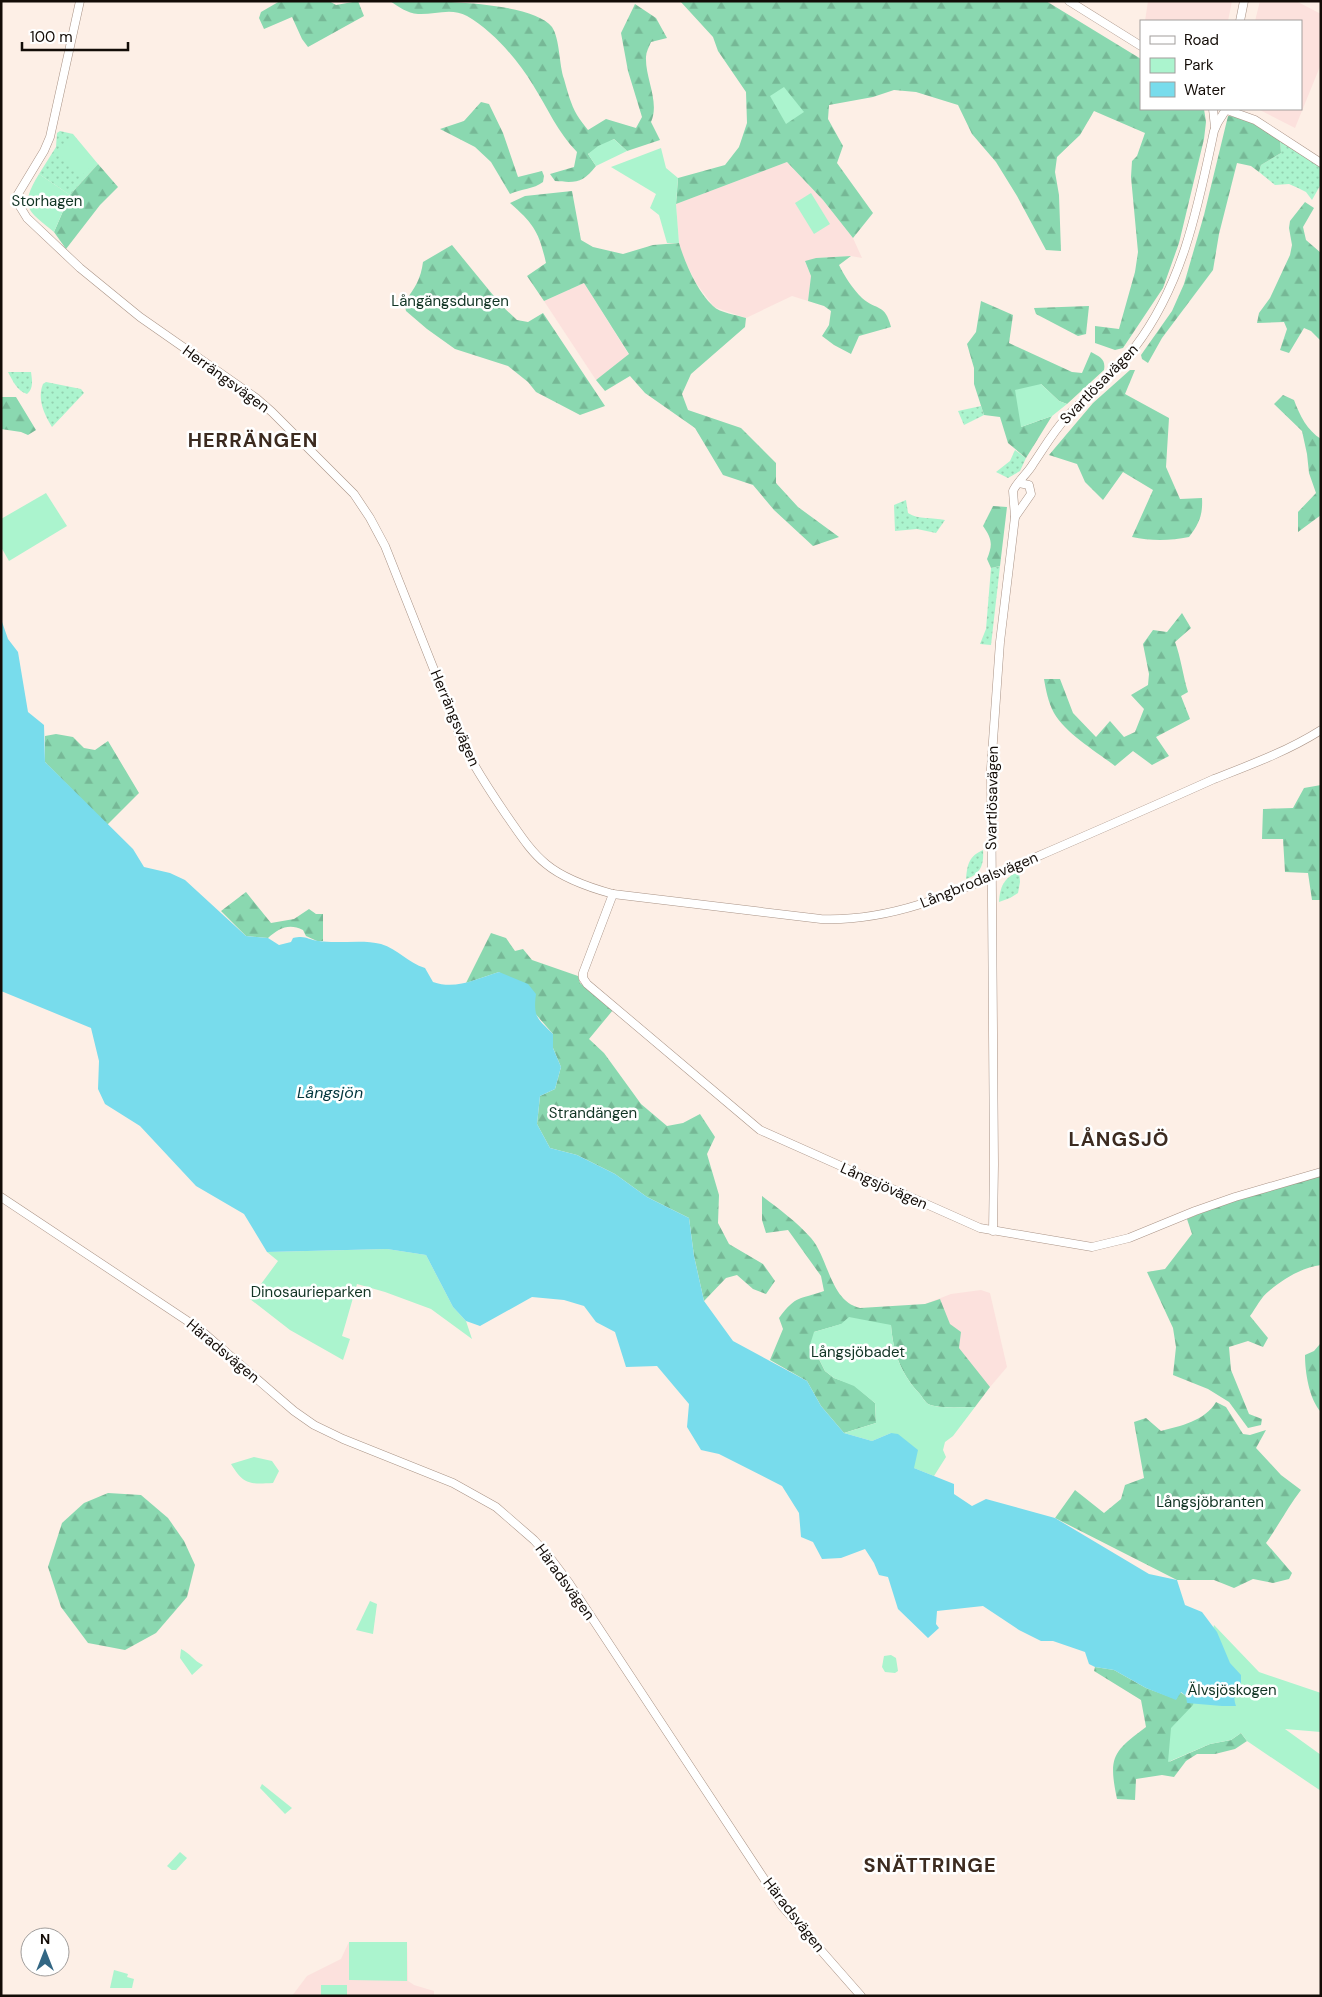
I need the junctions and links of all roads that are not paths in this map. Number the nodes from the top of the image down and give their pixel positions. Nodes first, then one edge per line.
1 (80, 1) edge
2 (1069, 1) edge
3 (1244, 1) edge
4 (1240, 20) edge
5 (1140, 45) edge
6 (1214, 110) edge
7 (1227, 110) edge
8 (1245, 110) edge
9 (1255, 120) junction
10 (1214, 131) junction
11 (1321, 163) edge
12 (1033, 465) junction
13 (1019, 483) junction
14 (1029, 486) junction
15 (1014, 497) junction
16 (1025, 501) junction
17 (1015, 517) junction
18 (1321, 730) edge
19 (992, 876) junction
20 (613, 894) junction
21 (1321, 1172) edge
22 (1, 1197) edge
23 (993, 1231) junction
24 (861, 1996) edge

1 - 20 street, Herrängsvägen
2 - 5 street
3 - 4 street
6 - 10 street, Svartlösavägen
7 - 9 street
7 - 10 street, Svartlösavägen
8 - 9 street
9 - 11 street
10 - 12 street, Svartlösavägen
12 - 13 street, Svartlösavägen
12 - 14 street, Svartlösavägen
13 - 14 street
13 - 15 street
14 - 16 street
15 - 16 street
15 - 17 street, Svartlösavägen
16 - 17 street, Svartlösavägen
17 - 19 street, Svartlösavägen
18 - 19 street, Långbrodalsvägen
19 - 20 street, Långbrodalsvägen
19 - 23 street, Svartlösavägen
20 - 23 street, Långsjövägen
21 - 23 street, Långsjövägen
22 - 24 street, Häradsvägen

